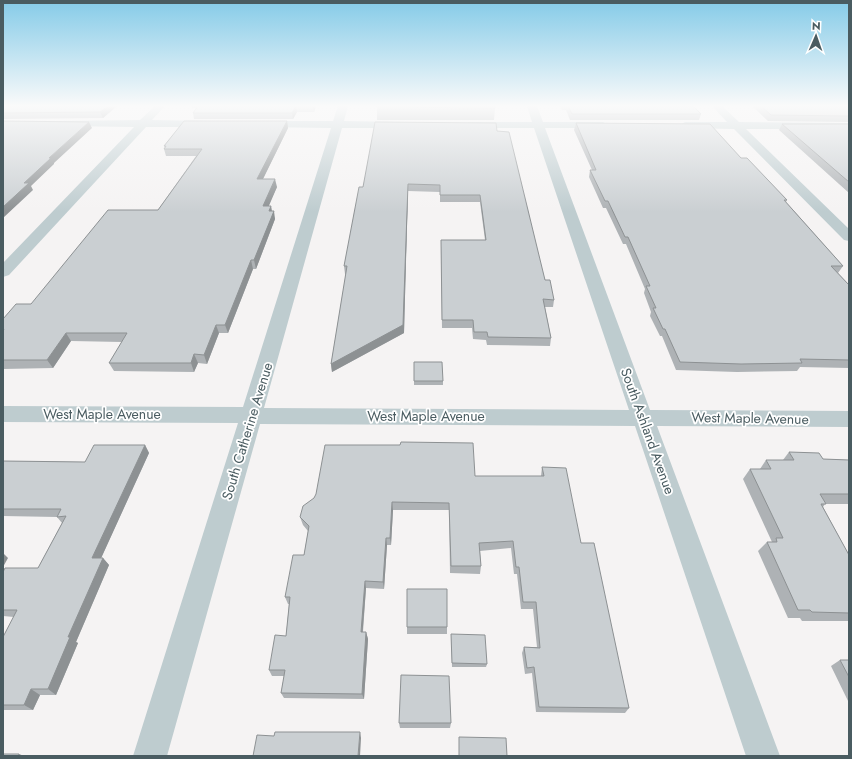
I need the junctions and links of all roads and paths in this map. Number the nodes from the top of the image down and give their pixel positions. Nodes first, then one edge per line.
1 (127, 141) edge
2 (332, 141) edge
3 (545, 141) edge
4 (753, 141) edge
5 (849, 237) edge
6 (3, 272) edge
7 (3, 414) edge
8 (252, 415) junction
9 (644, 417) junction
10 (849, 419) edge
11 (150, 756) edge
12 (763, 756) edge

1 - 6 street
2 - 8 street, South Catherine Avenue
3 - 9 street, South Ashland Avenue
4 - 5 street
7 - 8 street, West Maple Avenue
8 - 9 street, West Maple Avenue
8 - 11 street, South Catherine Avenue
9 - 10 street, West Maple Avenue
9 - 12 street, South Ashland Avenue

